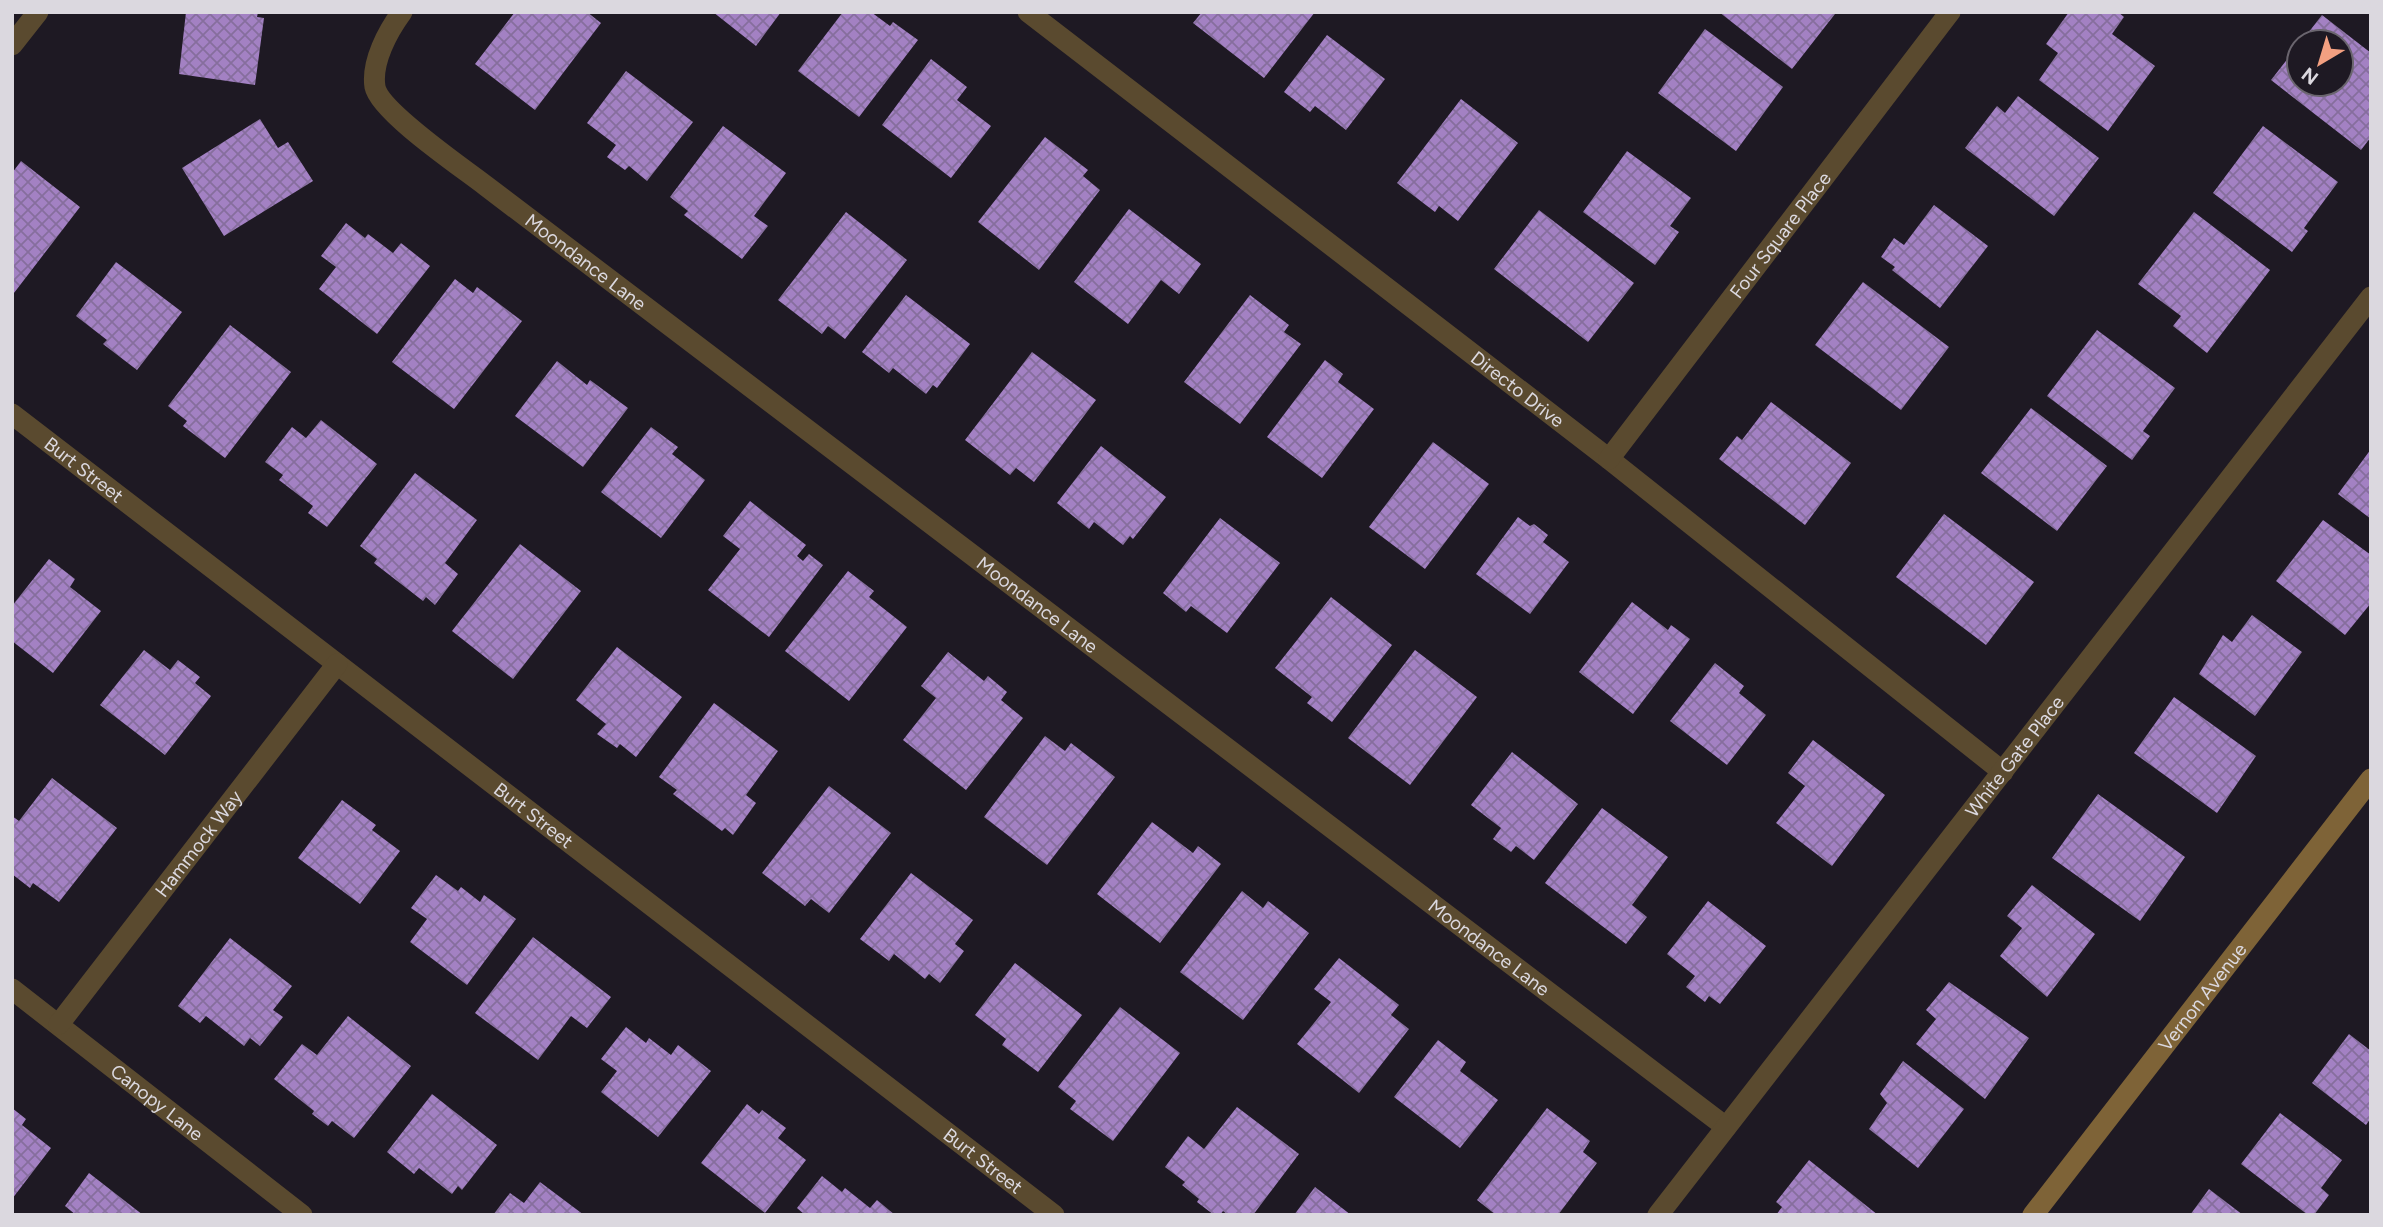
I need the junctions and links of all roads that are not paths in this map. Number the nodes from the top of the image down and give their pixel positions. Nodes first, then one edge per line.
1 (38, 12) edge
2 (402, 12) edge
3 (1028, 12) edge
4 (1950, 12) edge
5 (12, 45) edge
6 (2371, 297) edge
7 (12, 414) edge
8 (1609, 459) junction
9 (337, 664) junction
10 (2003, 772) junction
11 (2371, 779) edge
12 (12, 989) edge
13 (59, 1024) junction
14 (1726, 1127) junction
15 (302, 1215) edge
16 (1054, 1215) edge
17 (1658, 1215) edge
18 (2033, 1215) edge

1 - 5 street
2 - 14 street, Moondance Lane
3 - 8 street, Directo Drive
4 - 8 street, Four Square Place
6 - 10 street, White Gate Place
7 - 9 street, Burt Street
8 - 10 street, Directo Drive
9 - 13 street, Hammock Way
9 - 16 street, Burt Street
10 - 14 street, White Gate Place
11 - 18 street, Vernon Avenue
12 - 13 street, Canopy Lane
13 - 15 street, Canopy Lane
14 - 17 street, White Gate Place

